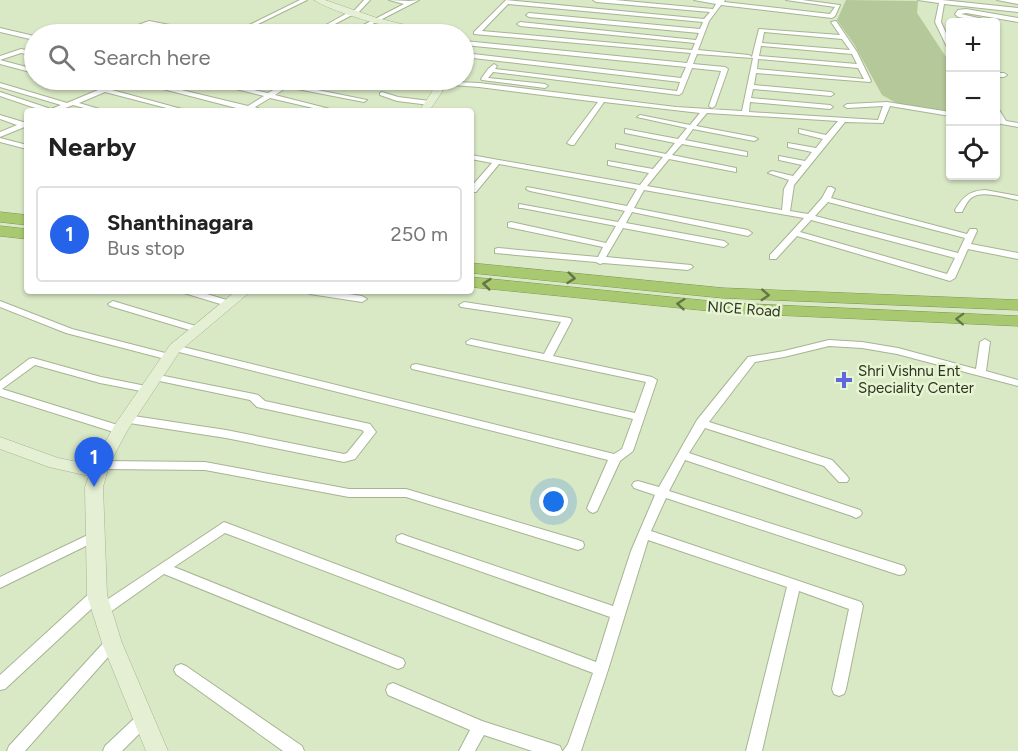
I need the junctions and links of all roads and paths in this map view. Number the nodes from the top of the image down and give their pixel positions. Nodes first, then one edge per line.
1 (304, 0) edge
2 (318, 0) edge
3 (367, 0) edge
4 (392, 0) edge
5 (416, 0) edge
6 (544, 0) edge
7 (596, 0) edge
8 (697, 0) edge
9 (789, 0) edge
10 (921, 0) edge
11 (1000, 0) edge
12 (508, 1) edge
13 (720, 1) edge
14 (942, 2) junction
15 (1018, 2) edge
16 (409, 3) junction
17 (538, 6) junction
18 (387, 8) dead end
19 (395, 10) junction
20 (711, 10) junction
21 (1018, 10) edge
22 (352, 13) junction
23 (529, 15) junction
24 (970, 18) edge
25 (375, 20) junction
26 (1018, 20) edge
27 (706, 21) junction
28 (834, 22) dead end
29 (255, 24) edge
30 (332, 24) edge
31 (368, 24) edge
32 (390, 24) edge
33 (520, 24) junction
34 (1000, 24) edge
35 (1018, 27) edge
36 (0, 30) edge
37 (701, 31) junction
38 (477, 32) junction
39 (511, 34) junction
40 (474, 35) edge
41 (24, 36) edge
42 (946, 36) edge
43 (844, 37) junction
44 (24, 42) edge
45 (698, 42) junction
46 (474, 44) edge
47 (758, 44) junction
48 (17, 45) dead end
49 (509, 47) junction
50 (0, 52) edge
51 (24, 52) edge
52 (694, 52) junction
53 (854, 52) junction
54 (9, 55) junction
55 (474, 56) edge
56 (752, 57) junction
57 (500, 59) junction
58 (0, 60) edge
59 (690, 65) junction
60 (861, 66) junction
61 (24, 68) edge
62 (490, 70) junction
63 (753, 72) junction
64 (1000, 75) edge
65 (1004, 75) dead end
66 (683, 81) junction
67 (0, 85) edge
68 (474, 85) edge
69 (545, 86) dead end
70 (750, 87) junction
71 (105, 90) joint
72 (170, 90) edge
73 (244, 90) edge
74 (278, 90) edge
75 (312, 90) edge
76 (437, 90) edge
77 (0, 94) edge
78 (382, 94) dead end
79 (831, 94) dead end
80 (269, 96) junction
81 (364, 100) dead end
82 (747, 100) junction
83 (602, 101) junction
84 (70, 104) junction
85 (887, 104) junction
86 (847, 106) dead end
87 (427, 107) edge
88 (830, 107) dead end
89 (43, 108) edge
90 (60, 108) edge
91 (89, 108) edge
92 (174, 108) edge
93 (239, 108) edge
94 (250, 108) edge
95 (322, 108) edge
96 (709, 108) junction
97 (745, 113) junction
98 (946, 113) edge
99 (0, 117) edge
100 (640, 117) dead end
101 (843, 120) junction
102 (1000, 122) edge
103 (24, 124) edge
104 (24, 124) edge
105 (1018, 125) edge
106 (692, 127) junction
107 (628, 131) dead end
108 (802, 132) dead end
109 (0, 135) edge
110 (828, 138) junction
111 (754, 139) dead end
112 (0, 140) edge
113 (680, 141) junction
114 (571, 143) dead end
115 (24, 146) edge
116 (619, 146) dead end
117 (791, 146) dead end
118 (817, 152) junction
119 (744, 154) dead end
120 (668, 156) junction
121 (474, 158) edge
122 (782, 158) dead end
123 (496, 162) junction
124 (611, 163) dead end
125 (806, 164) junction
126 (733, 170) dead end
127 (655, 172) junction
128 (772, 173) dead end
129 (795, 179) junction
130 (642, 187) junction
131 (474, 189) edge
132 (530, 189) dead end
133 (831, 189) dead end
134 (1018, 198) edge
135 (826, 199) junction
136 (522, 206) dead end
137 (630, 208) junction
138 (959, 210) dead end
139 (786, 212) junction
140 (810, 216) junction
141 (0, 217) edge
142 (24, 220) edge
143 (511, 225) dead end
144 (619, 225) junction
145 (0, 231) edge
146 (748, 233) dead end
147 (794, 233) junction
148 (24, 234) edge
149 (724, 244) dead end
150 (609, 246) junction
151 (965, 246) junction
152 (498, 252) dead end
153 (773, 256) dead end
154 (959, 256) junction
155 (1018, 256) edge
156 (600, 261) junction
157 (688, 267) dead end
158 (474, 268) edge
159 (474, 282) edge
160 (198, 294) edge
161 (240, 294) edge
162 (330, 294) edge
163 (362, 299) dead end
164 (227, 303) junction
165 (0, 304) edge
166 (112, 304) dead end
167 (464, 305) dead end
168 (1018, 305) edge
169 (1018, 321) edge
170 (196, 328) junction
171 (471, 342) dead end
172 (985, 342) dead end
173 (172, 353) junction
174 (546, 359) junction
175 (416, 367) dead end
176 (981, 373) junction
177 (150, 383) junction
178 (1018, 383) edge
179 (0, 386) edge
180 (0, 392) edge
181 (638, 417) junction
182 (701, 423) junction
183 (124, 425) junction
184 (0, 443) edge
185 (683, 455) junction
186 (615, 458) junction
187 (100, 468) junction
188 (843, 479) dead end
189 (638, 485) dead end
190 (664, 494) junction
191 (593, 508) dead end
192 (856, 513) dead end
193 (645, 534) junction
194 (94, 537) junction
195 (402, 538) dead end
196 (578, 545) dead end
197 (163, 568) junction
198 (899, 570) dead end
199 (0, 583) edge
200 (794, 584) junction
201 (99, 603) junction
202 (619, 614) junction
203 (112, 643) junction
204 (398, 663) dead end
205 (181, 670) dead end
206 (601, 670) junction
207 (0, 684) edge
208 (839, 689) dead end
209 (393, 690) dead end
210 (144, 719) junction
211 (480, 727) junction
212 (15, 751) edge
213 (111, 751) edge
214 (157, 751) edge
215 (296, 751) edge
216 (467, 751) edge
217 (554, 751) edge
218 (571, 751) edge
219 (754, 751) edge

1 - 29 street
2 - 22 street
3 - 22 street
4 - 16 street
5 - 16 street
6 - 17 street
7 - 20 street
8 - 13 street
9 - 13 street
10 - 14 street
11 - 15 street
12 - 17 street
12 - 38 street
13 - 20 street
14 - 21 street
14 - 42 street
16 - 19 street
17 - 23 street
17 - 27 street
18 - 19 street
19 - 25 street
20 - 27 street
22 - 25 street
22 - 30 street
23 - 33 street
23 - 37 street
24 - 26 street
25 - 31 street
25 - 32 street
27 - 37 street
28 - 43 street
33 - 39 street
33 - 45 street
34 - 35 street
36 - 41 street
37 - 45 street
38 - 39 street
38 - 40 street
39 - 52 street
43 - 47 street
43 - 53 street
44 - 48 street
45 - 52 street
46 - 49 street
47 - 53 street
47 - 56 street
49 - 57 street
49 - 59 street
50 - 54 street
51 - 54 street
52 - 56 street
52 - 59 street
53 - 60 street
54 - 58 street
55 - 57 street
56 - 60 street
56 - 63 street
57 - 62 street
57 - 66 street
58 - 61 street
59 - 66 street
59 - 96 street
60 - 63 street
62 - 66 street
62 - 69 street
63 - 70 street
64 - 65 street
67 - 84 street
68 - 83 street
70 - 79 street
70 - 82 street
71 - 84 street
71 - 92 street
72 - 93 street
73 - 80 street
74 - 80 street
75 - 81 street
76 - 87 street
77 - 89 street
78 - 87 street
80 - 94 street
80 - 95 street
82 - 88 street
82 - 97 street
83 - 96 street
83 - 114 street
84 - 90 street
84 - 91 street
85 - 86 street
85 - 98 street
85 - 101 street
96 - 97 street
96 - 106 street
97 - 101 street
99 - 103 street
100 - 106 street
101 - 110 street
102 - 105 street
104 - 109 street
106 - 111 street
106 - 113 street
107 - 113 street
108 - 110 street
110 - 118 street
112 - 115 street
113 - 119 street
113 - 120 street
116 - 120 street
117 - 118 street
118 - 125 street
120 - 126 street
120 - 127 street
121 - 123 street
122 - 125 street
123 - 130 street
123 - 131 street
124 - 127 street
125 - 129 street
127 - 130 street
128 - 129 street
129 - 139 street
130 - 137 street
130 - 139 street
132 - 137 street
133 - 135 street
134 - 138 street
135 - 140 street
135 - 151 street
136 - 144 street
137 - 144 street
137 - 146 street
139 - 140 street
140 - 147 street
140 - 154 street
141 - 142 highway
143 - 150 street
144 - 149 street
144 - 150 street
145 - 148 highway
147 - 153 street
147 - 154 street
150 - 156 street
151 - 154 street
151 - 155 street
152 - 156 street
156 - 157 street
158 -> 168 highway, NICE Road
169 -> 159 highway, NICE Road
160 - 164 street
161 - 164 street
162 - 163 street
164 - 170 street
165 - 173 street
166 - 170 street
167 - 174 street
170 - 173 street
171 - 174 street
172 - 176 street
173 - 177 street
173 - 186 street
174 - 181 street
175 - 181 street
176 - 178 street
176 - 182 street
177 - 179 street
177 - 183 street
177 - 183 street
180 - 183 street
181 - 186 street
182 - 185 street
182 - 188 street
183 - 187 street
184 - 187 street
185 - 190 street
185 - 192 street
186 - 191 street
187 - 194 street
187 - 196 street
189 - 190 street
190 - 193 street
190 - 198 street
193 - 200 street
193 - 202 street
194 - 199 street
194 - 201 street
195 - 202 street
197 - 201 street
197 - 204 street
197 - 206 street
200 - 208 street
200 - 219 street
201 - 203 street
201 - 207 street
202 - 206 street
203 - 210 street
203 - 212 street
205 - 215 street
206 - 218 street
209 - 211 street
210 - 213 street
210 - 214 street
211 - 216 street
211 - 217 street

